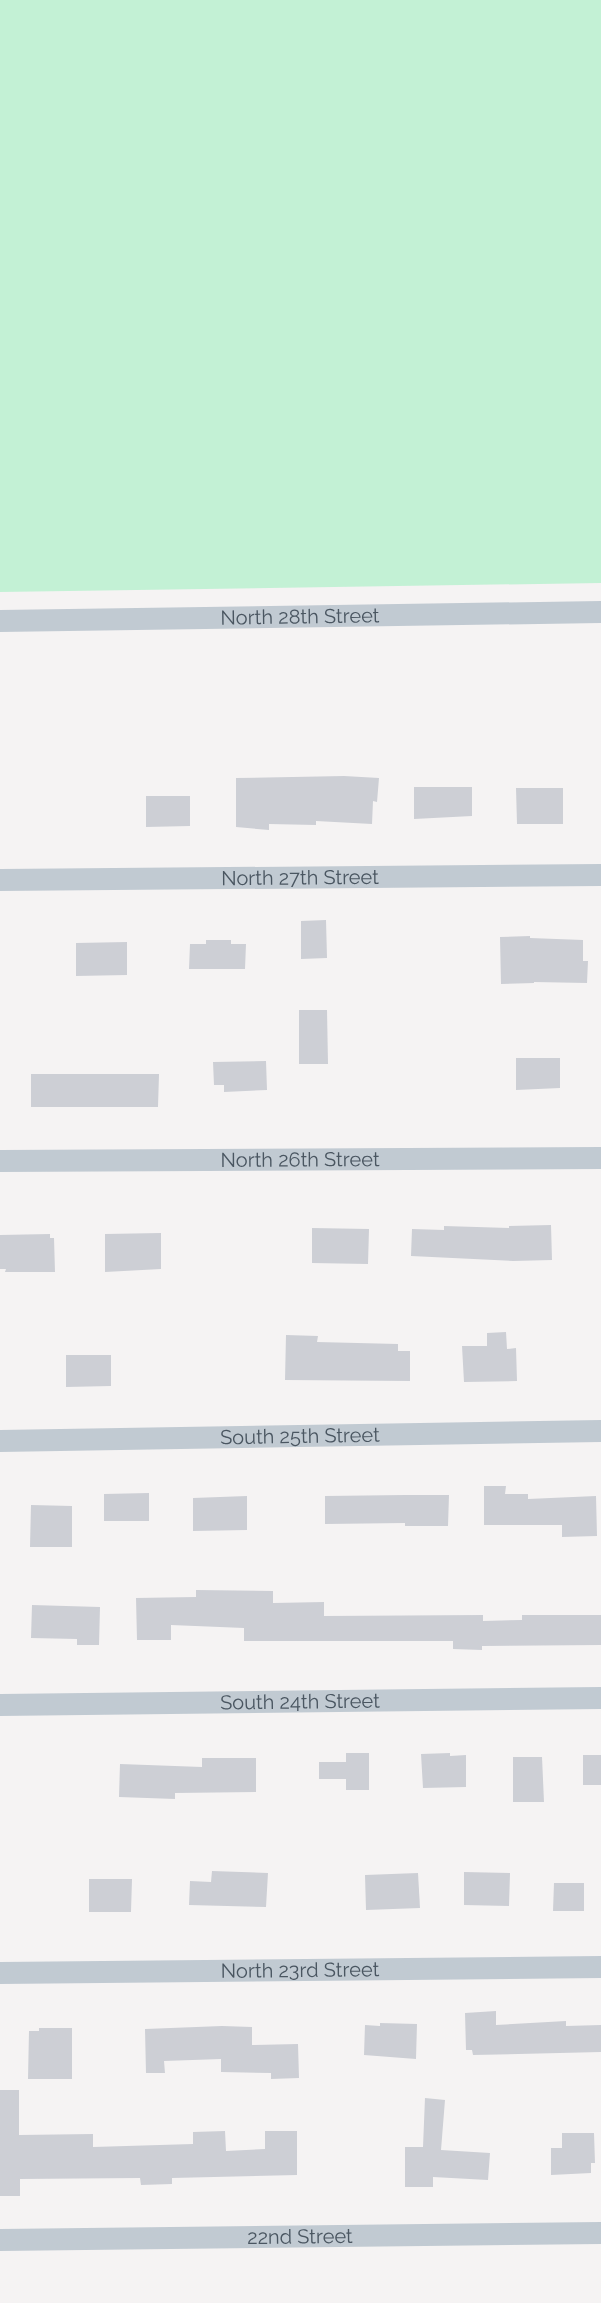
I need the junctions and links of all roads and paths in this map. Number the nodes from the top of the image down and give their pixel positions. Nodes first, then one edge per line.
1 (601, 612) edge
2 (0, 621) edge
3 (601, 875) edge
4 (0, 880) edge
5 (601, 1158) edge
6 (0, 1161) edge
7 (601, 1431) edge
8 (0, 1441) edge
9 (601, 1698) edge
10 (0, 1705) edge
11 (601, 1967) edge
12 (0, 1973) edge
13 (601, 2233) edge
14 (0, 2240) edge

1 - 2 street, North 28th Street
3 - 4 street, North 27th Street
5 - 6 street, North 26th Street
7 - 8 street, South 25th Street
9 - 10 street, South 24th Street
11 - 12 street, North 23rd Street
13 - 14 street, 22nd Street

